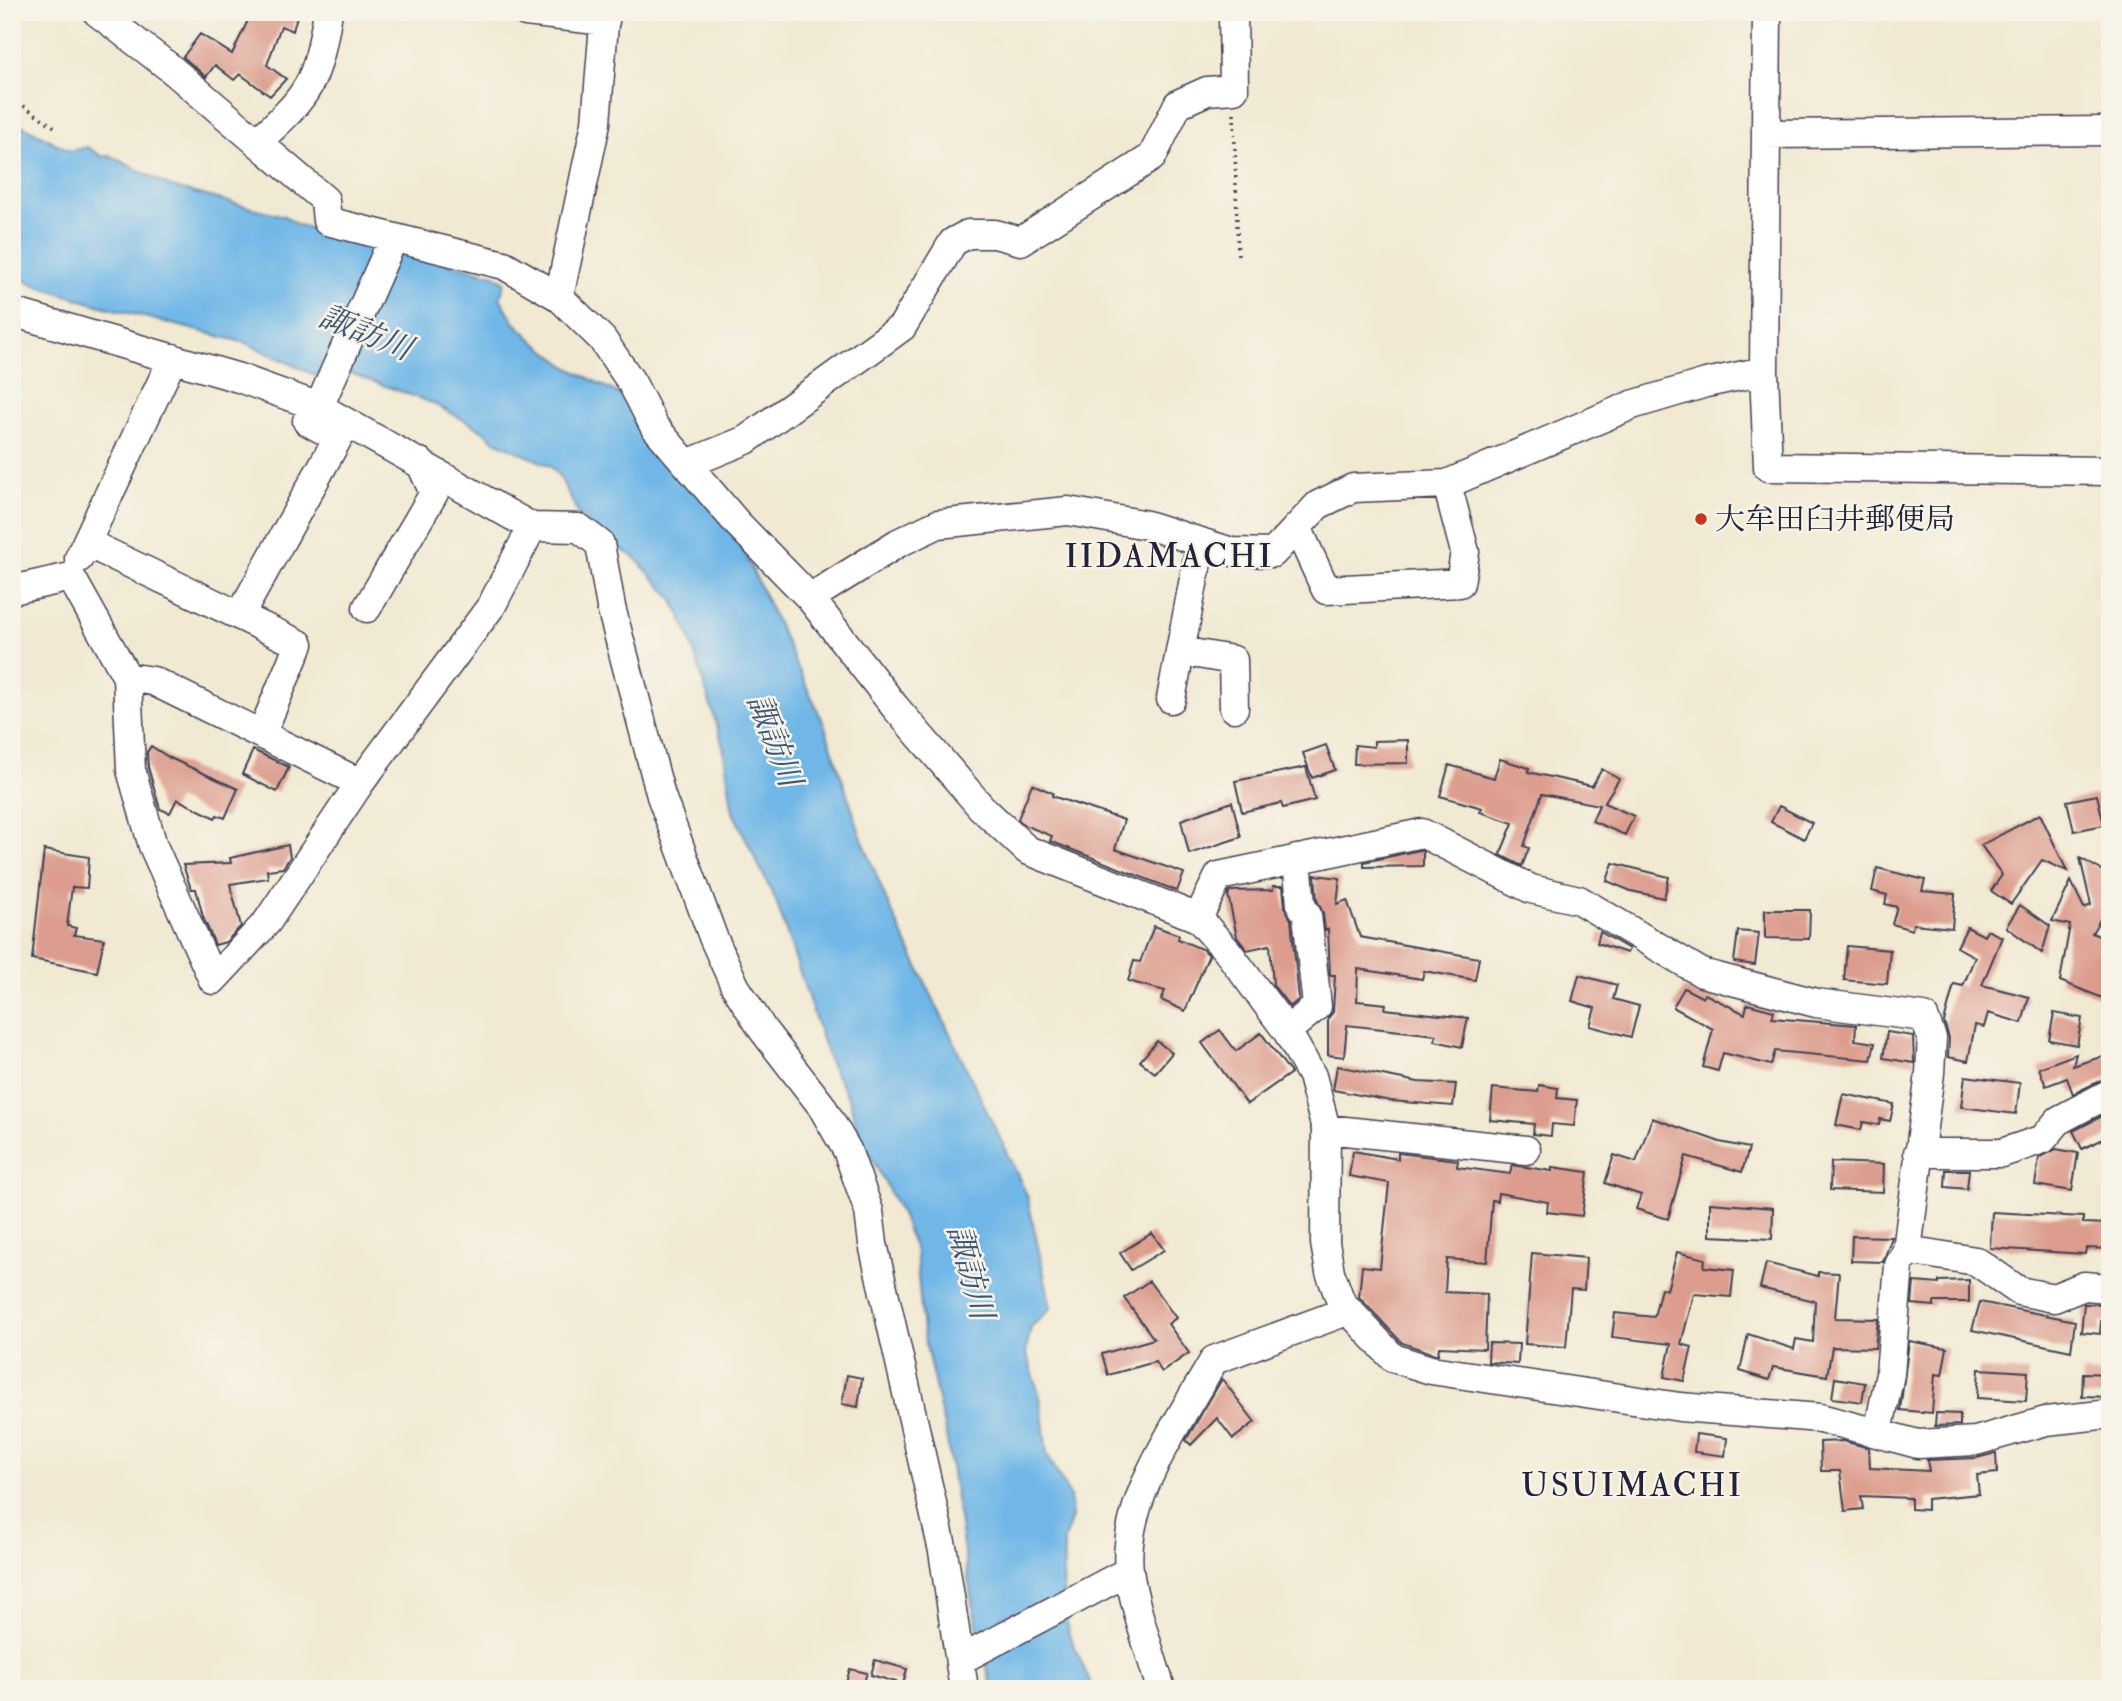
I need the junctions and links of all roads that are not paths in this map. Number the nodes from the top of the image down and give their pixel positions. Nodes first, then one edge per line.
1 (97, 12) edge
2 (328, 12) edge
3 (526, 12) edge
4 (1233, 12) edge
5 (1767, 12) edge
6 (605, 16) edge
7 (2110, 131) edge
8 (1767, 134) junction
9 (257, 142) junction
10 (325, 200) junction
11 (393, 242) junction
12 (504, 265) junction
13 (559, 297) junction
14 (12, 312) edge
15 (173, 358) junction
16 (1764, 371) junction
17 (264, 386) junction
18 (322, 403) junction
19 (421, 462) junction
20 (687, 464) junction
21 (2110, 471) edge
22 (1447, 484) junction
23 (532, 527) junction
24 (1297, 527) junction
25 (1201, 542) junction
26 (87, 543) junction
27 (71, 577) junction
28 (12, 590) edge
29 (810, 598) junction
30 (367, 608) dead end
31 (240, 615) junction
32 (1180, 651) junction
33 (127, 677) junction
34 (1171, 699) dead end
35 (1234, 708) dead end
36 (262, 733) junction
37 (360, 783) junction
38 (1297, 859) junction
39 (1198, 918) junction
40 (1287, 1031) junction
41 (2110, 1093) edge
42 (1326, 1129) junction
43 (1526, 1150) dead end
44 (1918, 1153) junction
45 (1906, 1250) junction
46 (2110, 1288) edge
47 (1347, 1311) junction
48 (2110, 1414) edge
49 (1878, 1432) junction
50 (1121, 1575) junction
51 (960, 1660) junction
52 (964, 1689) edge
53 (1161, 1689) edge

1 - 9 street
2 - 9 street
3 - 6 street
4 - 20 street
5 - 8 street
6 - 13 street
7 - 8 street
8 - 16 street
9 - 10 street
10 - 11 street
10 - 12 street
11 - 12 street
11 - 18 street
12 - 13 street
13 - 20 street
14 - 15 street
15 - 17 street
15 - 26 street
16 - 21 street
16 - 22 street
17 - 18 street
17 - 31 street
18 - 19 street
19 - 23 street
19 - 30 street
20 - 29 street
22 - 24 street
22 - 24 street
23 - 37 street
23 - 51 street
24 - 25 street
25 - 29 street
25 - 32 street
26 - 27 street
26 - 31 street
27 - 28 street
27 - 33 street
29 - 39 street
31 - 36 street
32 - 34 street
32 - 35 street
33 - 36 street
33 - 37 street
36 - 37 street
38 - 39 street
38 - 40 street
38 - 44 street
39 - 40 street
40 - 42 street
41 - 44 street
42 - 43 street
42 - 47 street
44 - 45 street
45 - 46 street
45 - 49 street
47 - 49 street
47 - 50 street
48 - 49 street
50 - 51 street
50 - 53 street
51 - 52 street

